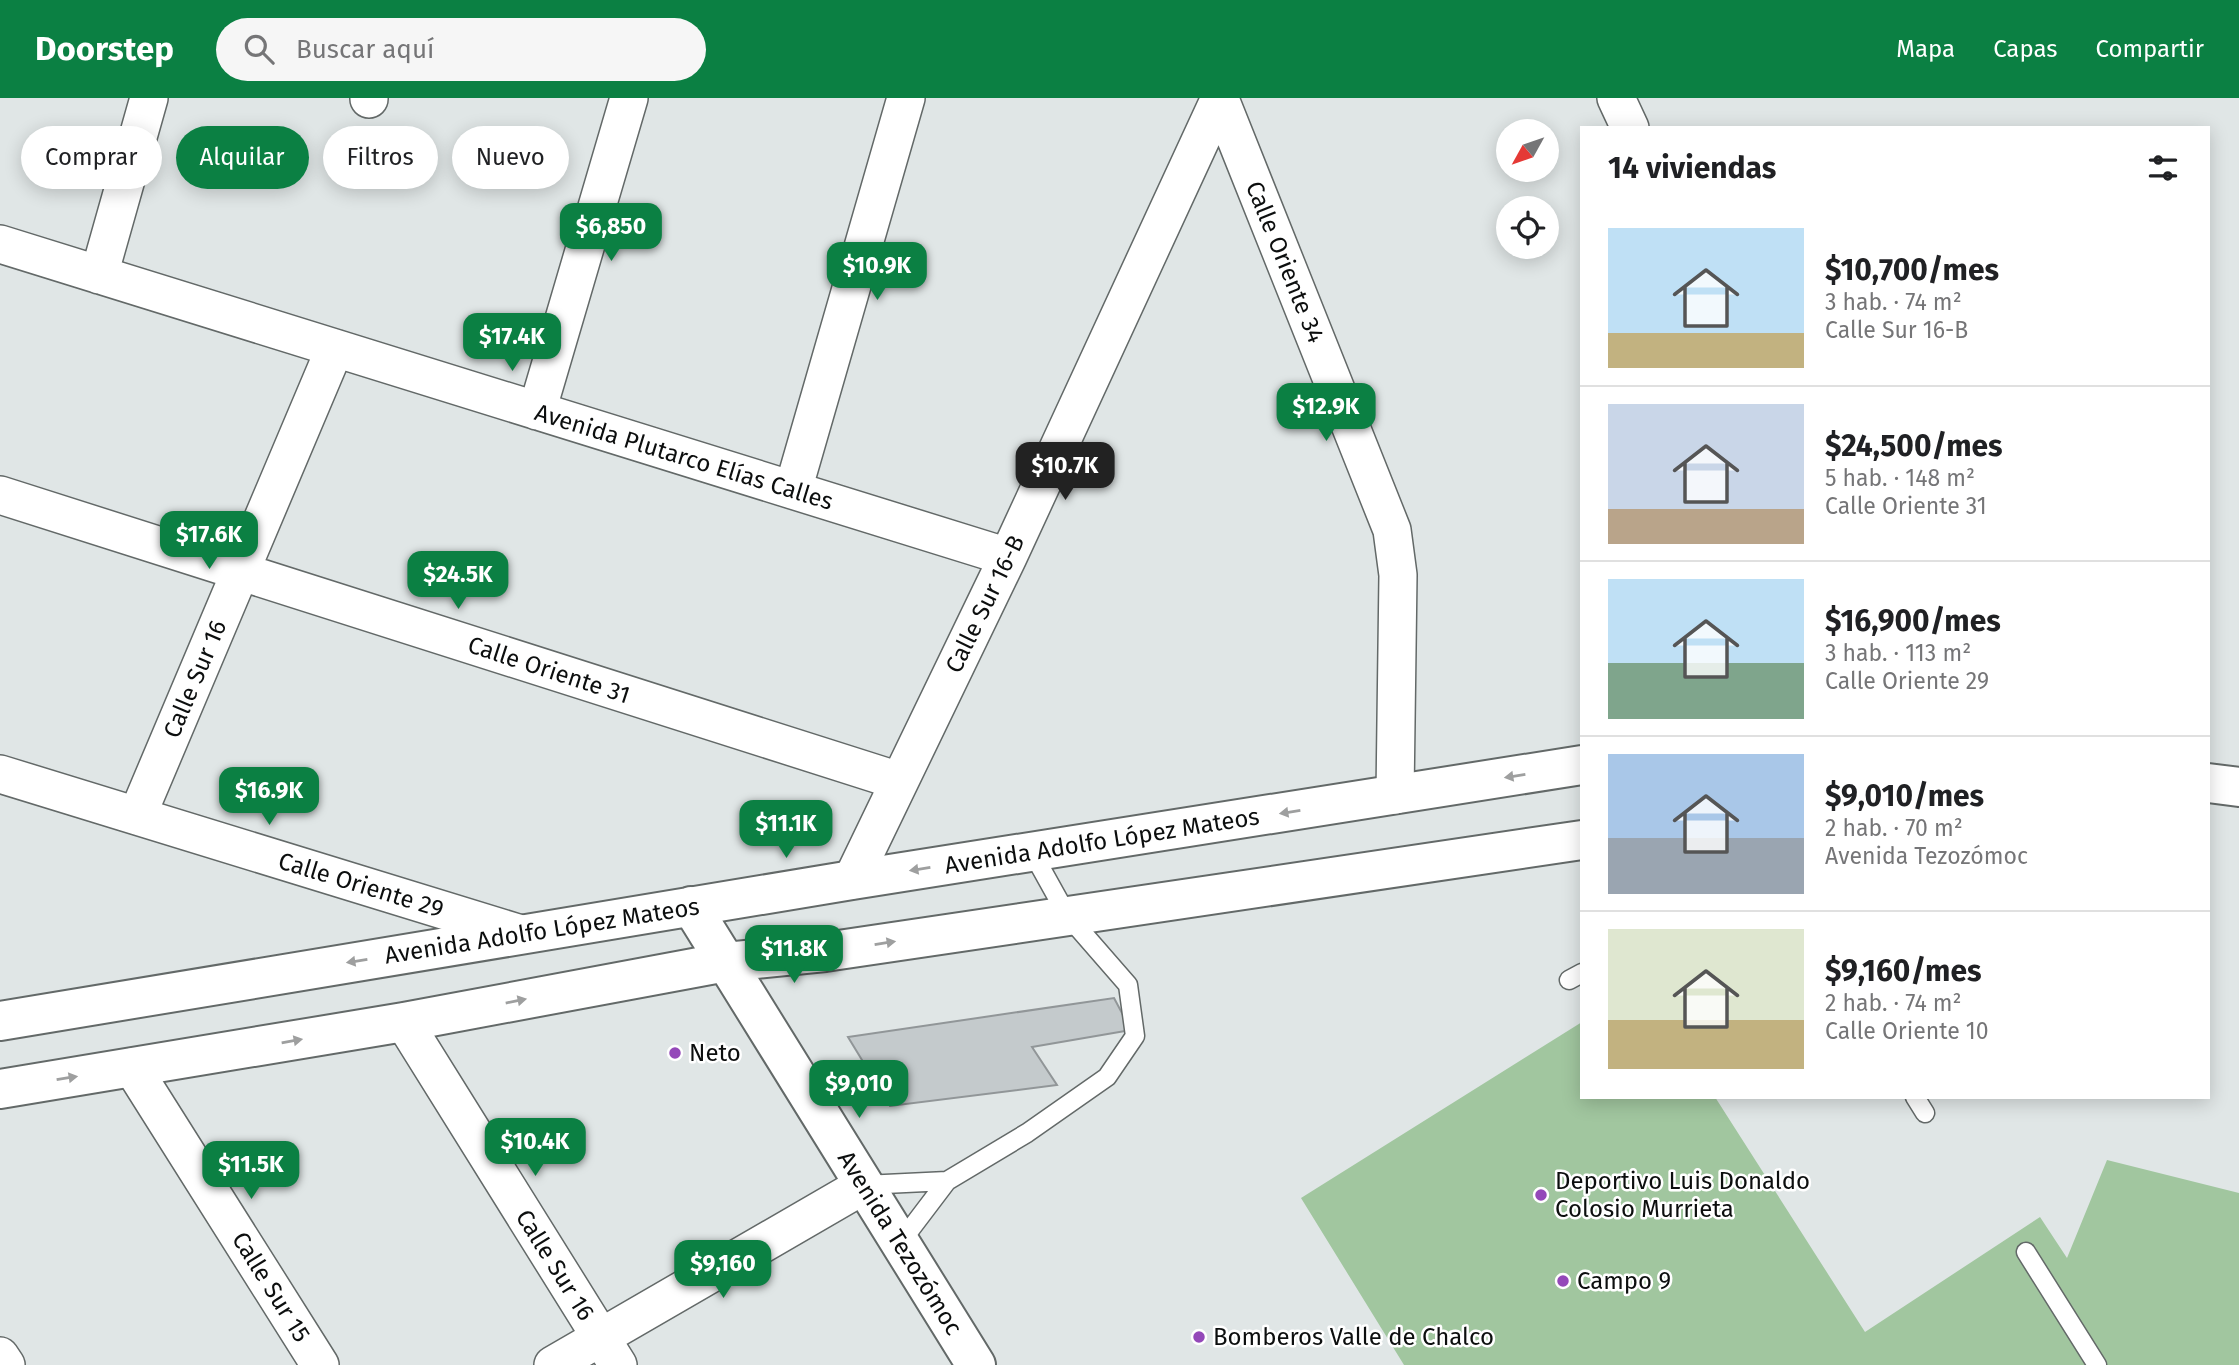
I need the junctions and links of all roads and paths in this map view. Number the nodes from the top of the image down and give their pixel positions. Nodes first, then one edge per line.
1 (149, 98) edge
2 (629, 98) edge
3 (906, 98) edge
4 (1220, 98) edge
5 (1616, 98) edge
6 (1629, 126) edge
7 (0, 244) edge
8 (99, 275) junction
9 (335, 348) junction
10 (537, 411) junction
11 (793, 490) junction
12 (0, 495) edge
13 (1008, 557) junction
14 (240, 572) junction
15 (1580, 765) edge
16 (0, 774) edge
17 (899, 781) junction
18 (2210, 782) edge
19 (2239, 787) edge
20 (1395, 795) junction
21 (137, 816) junction
22 (1580, 840) edge
23 (1031, 852) junction
24 (852, 880) junction
25 (691, 906) junction
26 (1067, 915) junction
27 (521, 934) junction
28 (726, 962) junction
29 (0, 1021) edge
30 (404, 1022) junction
31 (132, 1068) junction
32 (0, 1089) edge
33 (947, 1181) junction
34 (864, 1185) junction
35 (900, 1243) junction
36 (2026, 1252) dead end
37 (609, 1351) edge
38 (0, 1356) edge
39 (6, 1365) edge
40 (320, 1365) edge
41 (554, 1365) edge
42 (976, 1365) edge
43 (2097, 1365) edge

1 - 8 street
2 - 10 street
3 - 11 street
4 - 13 street, Calle Sur 16-B
4 - 20 street, Calle Oriente 34
5 - 6 street
7 - 8 street, Avenida Plutarco Elías Calles
8 - 9 street, Avenida Plutarco Elías Calles
9 - 10 street, Avenida Plutarco Elías Calles
9 - 14 street, Calle Sur 16
10 - 11 street, Avenida Plutarco Elías Calles
11 - 13 street, Avenida Plutarco Elías Calles
12 - 14 street, Calle Oriente 31
13 - 17 street, Calle Sur 16-B
14 - 17 street, Calle Oriente 31
14 - 21 street, Calle Sur 16
15 -> 20 main road, Avenida Adolfo López Mateos
16 - 21 street, Calle Oriente 29
17 - 24 street, Calle Sur 16-B
18 - 19 main road
20 -> 23 main road, Avenida Adolfo López Mateos
21 - 27 street, Calle Oriente 29
22 - 26 main road
23 -> 24 main road, Avenida Adolfo López Mateos
23 - 26 lane
24 - 25 main road, Avenida Adolfo López Mateos
25 - 27 main road, Avenida Adolfo López Mateos
25 - 28 main road, Avenida Tezozómoc
28 -> 26 main road
26 - 33 lane
27 -> 29 main road, Avenida Adolfo López Mateos
30 -> 28 main road
28 - 34 main road, Avenida Tezozómoc
31 -> 30 main road
30 - 37 street, Calle Sur 16
32 -> 31 main road
31 - 40 street, Calle Sur 15
33 - 34 lane
33 - 35 lane
34 - 35 main road, Avenida Tezozómoc
34 - 37 street
35 - 42 main road, Avenida Tezozómoc
36 - 43 lane
37 - 41 street
38 - 39 street

